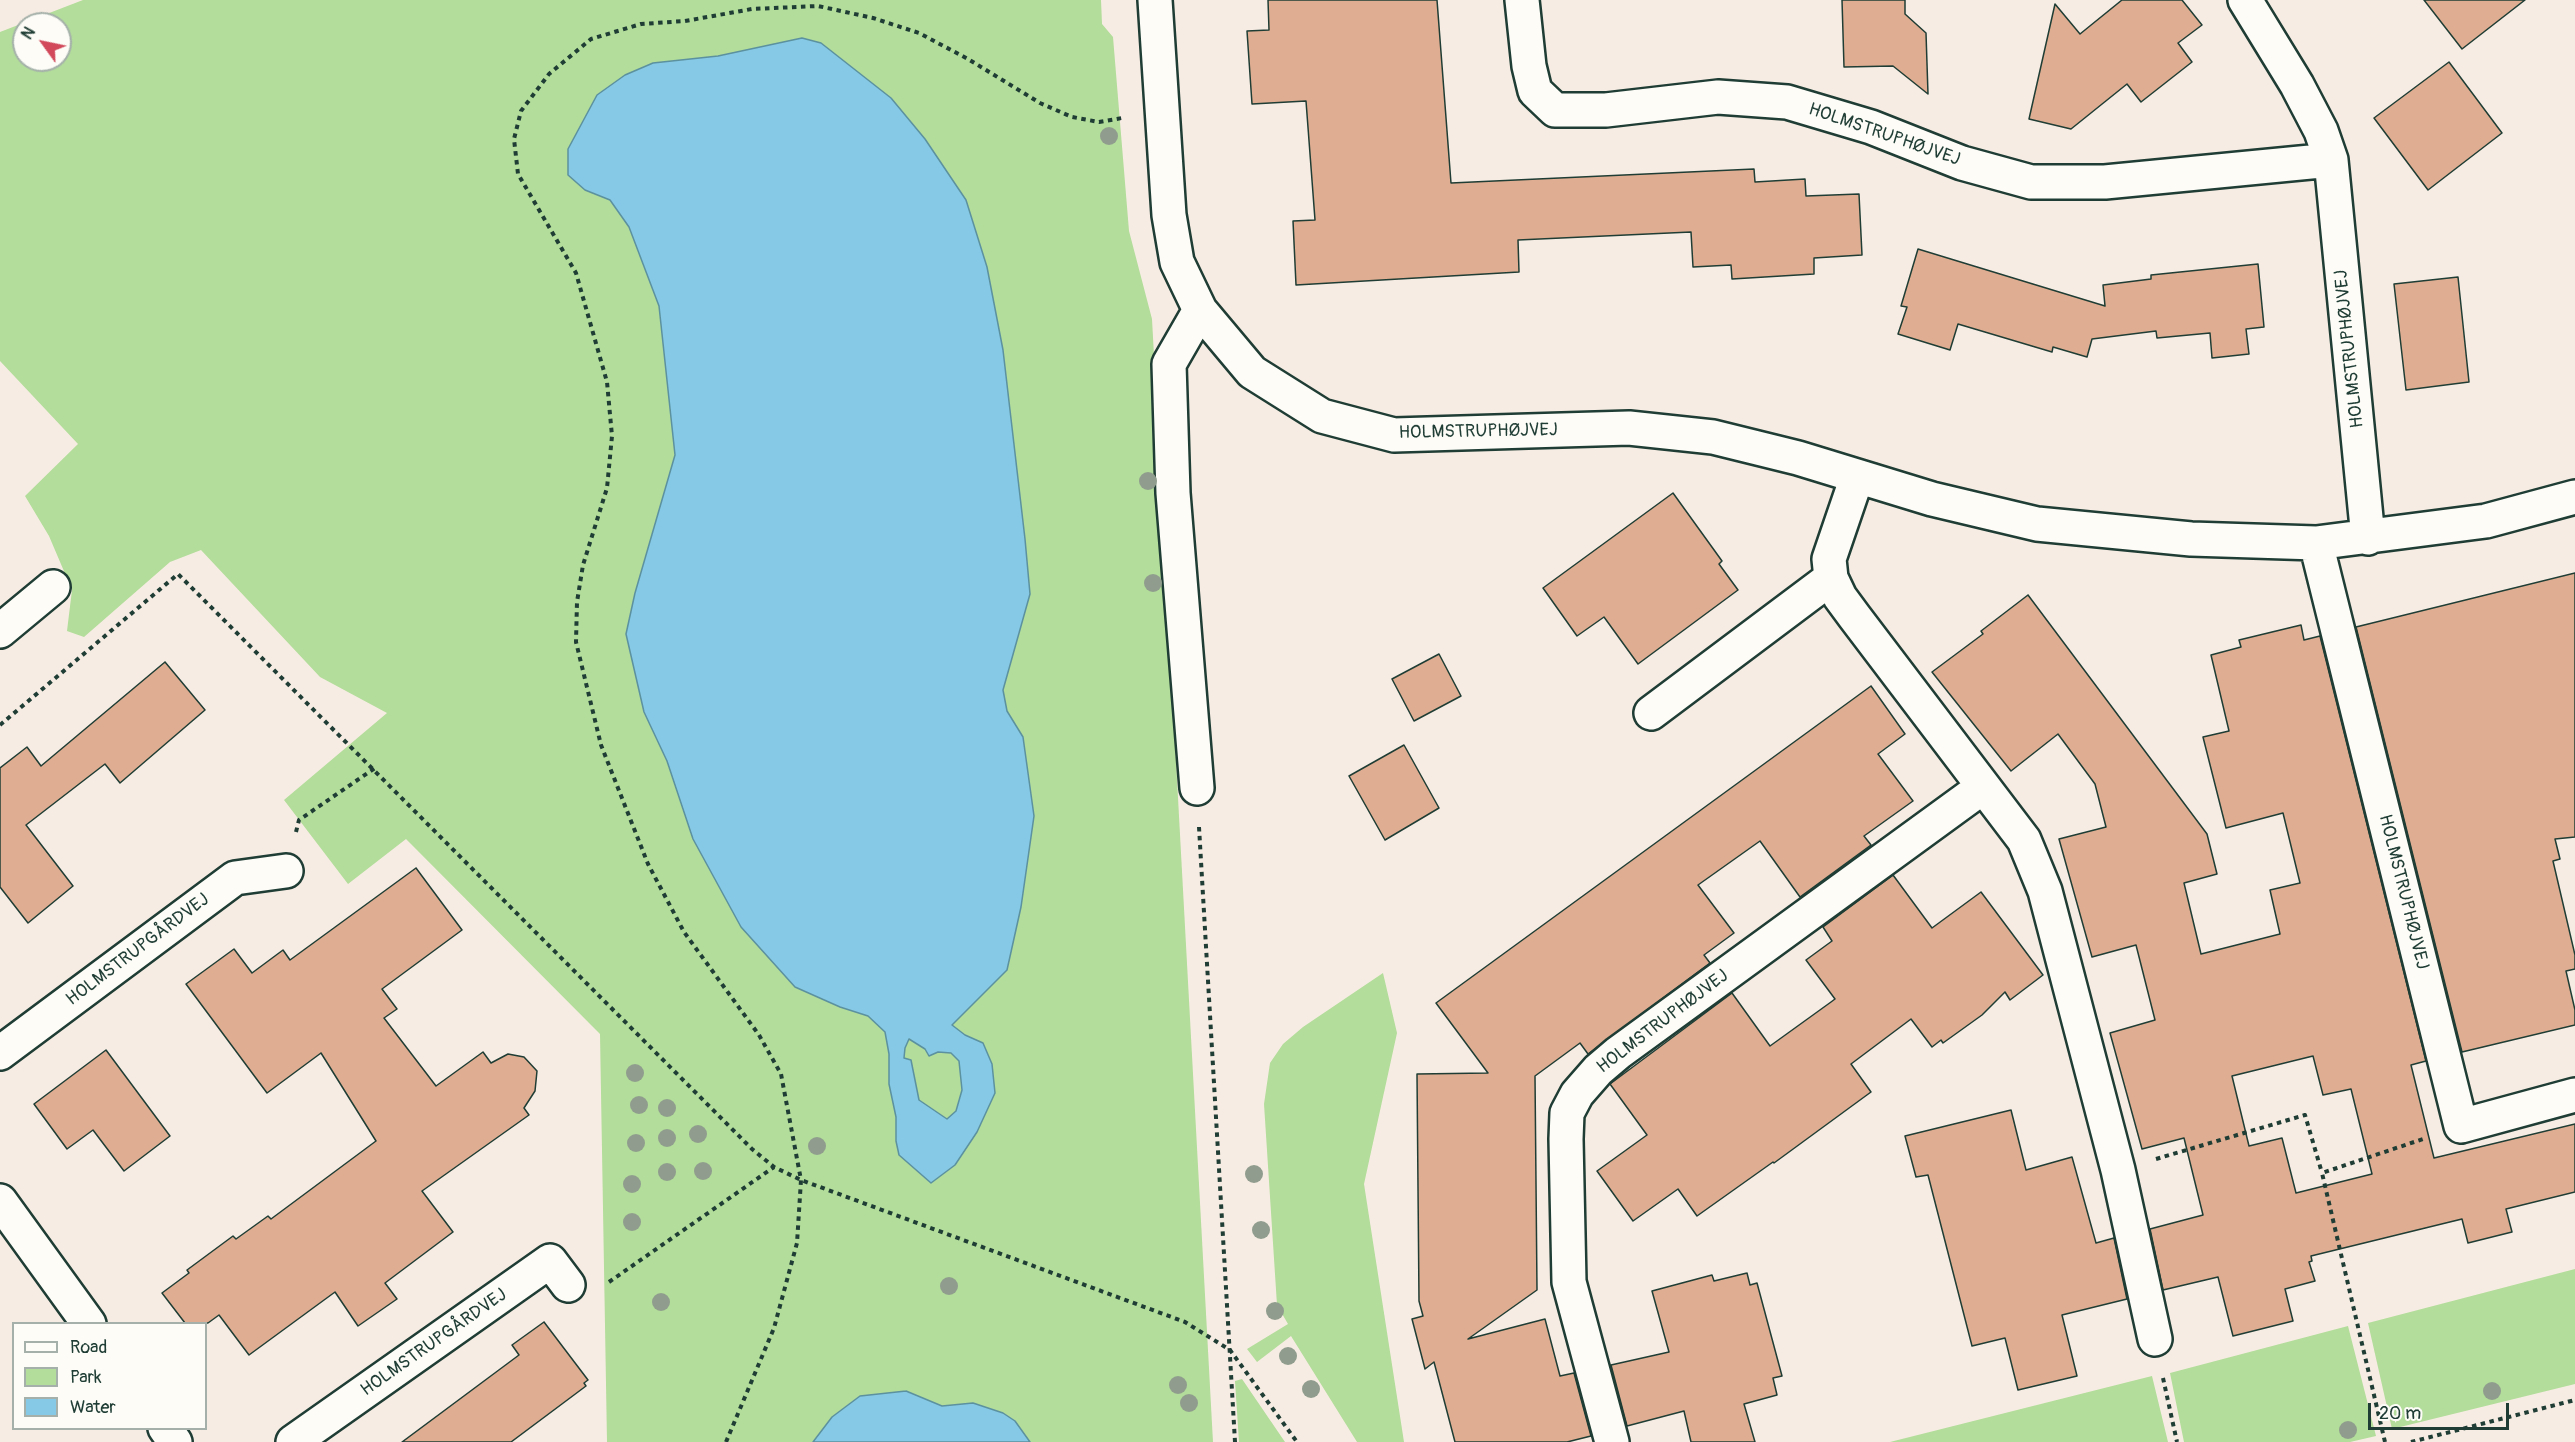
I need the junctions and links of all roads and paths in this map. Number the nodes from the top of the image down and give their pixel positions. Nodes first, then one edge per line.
1 (1155, 0) edge
2 (1522, 0) edge
3 (2245, 0) edge
4 (1161, 111) junction
5 (2331, 159) junction
6 (1200, 310) junction
7 (1857, 477) junction
8 (2575, 497) edge
9 (2368, 538) junction
10 (2316, 543) junction
11 (1831, 578) junction
12 (53, 587) dead end
13 (0, 631) edge
14 (1651, 713) dead end
15 (0, 725) edge
16 (375, 768) junction
17 (1983, 787) junction
18 (1197, 788) joint
19 (286, 871) joint
20 (0, 1053) edge
21 (2575, 1095) edge
22 (2461, 1126) junction
23 (774, 1167) junction
24 (2118, 1170) junction
25 (2322, 1173) junction
26 (801, 1180) junction
27 (0, 1201) edge
28 (568, 1285) joint
29 (88, 1322) edge
30 (2155, 1339) joint
31 (1230, 1350) junction
32 (2575, 1400) edge
33 (293, 1442) edge
34 (726, 1442) edge
35 (1235, 1442) edge
36 (1297, 1442) edge
37 (1612, 1442) edge
38 (2177, 1442) edge
39 (2385, 1442) edge
40 (2411, 1442) edge

1 - 4 street, HOLMSTRUPHØJVEJ
2 - 5 street, HOLMSTRUPHØJVEJ
3 - 5 street, HOLMSTRUPHØJVEJ
4 - 6 street, HOLMSTRUPHØJVEJ
4 - 26 path
5 - 9 street, HOLMSTRUPHØJVEJ
6 - 7 street, HOLMSTRUPHØJVEJ
6 - 18 street
7 - 10 street, HOLMSTRUPHØJVEJ
7 - 11 street
8 - 9 street, HOLMSTRUPHØJVEJ
9 - 10 street, HOLMSTRUPHØJVEJ
10 - 22 street, HOLMSTRUPHØJVEJ
11 - 14 street
11 - 17 street
12 - 13 street
15 - 16 path
16 - 19 path
16 - 23 path
17 - 24 street
17 - 37 street, HOLMSTRUPHØJVEJ
18 - 31 path
19 - 20 street, HOLMSTRUPGÅRDVEJ
21 - 22 street
22 - 25 path
23 - 26 path
23 - 28 path
24 - 25 path
24 - 30 street
25 - 39 path
26 - 31 path
26 - 34 path
27 - 29 street
28 - 33 street, HOLMSTRUPGÅRDVEJ
30 - 38 path
31 - 35 path
31 - 36 path
32 - 40 path

